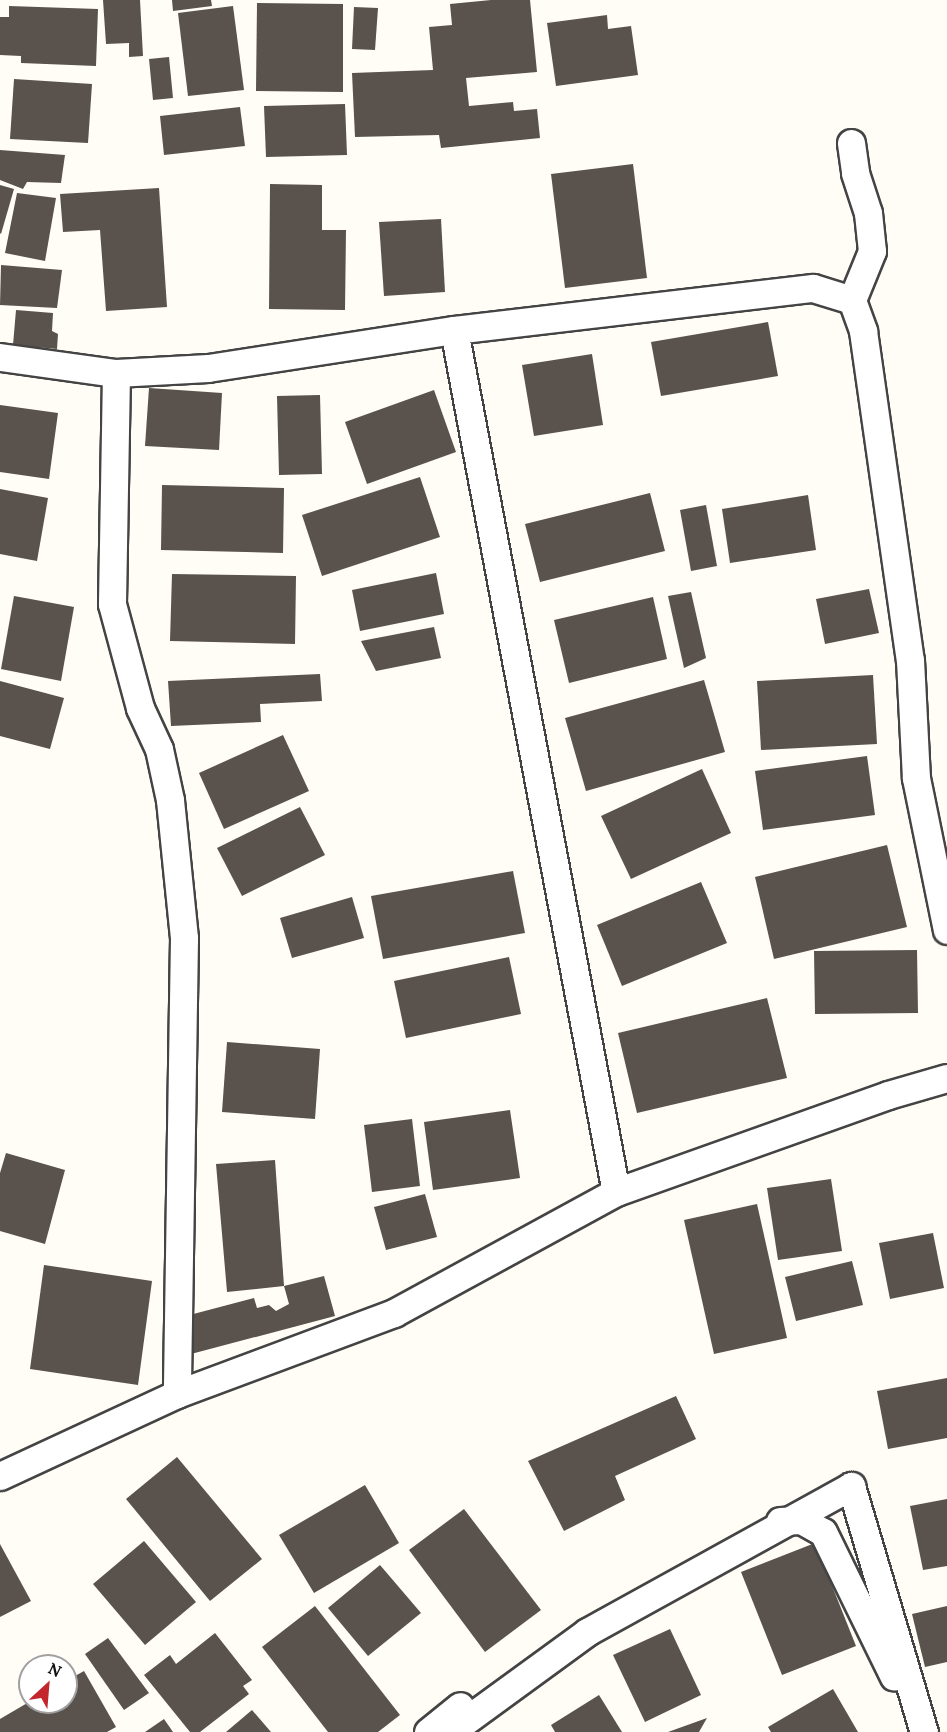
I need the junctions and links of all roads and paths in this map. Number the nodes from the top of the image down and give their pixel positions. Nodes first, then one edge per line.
1 (851, 143) dead end
2 (852, 300) junction
3 (454, 330) junction
4 (0, 357) edge
5 (116, 373) junction
6 (947, 930) edge
7 (947, 1078) edge
8 (616, 1192) junction
9 (177, 1394) junction
10 (0, 1476) edge
11 (428, 1732) edge
12 (450, 1732) edge
13 (922, 1732) edge

1 - 2 street
2 - 3 street
2 - 6 street
3 - 5 street
3 - 8 street
4 - 5 street
5 - 9 street
7 - 8 street
8 - 9 street
9 - 10 street
11 - 13 street
12 - 13 street

